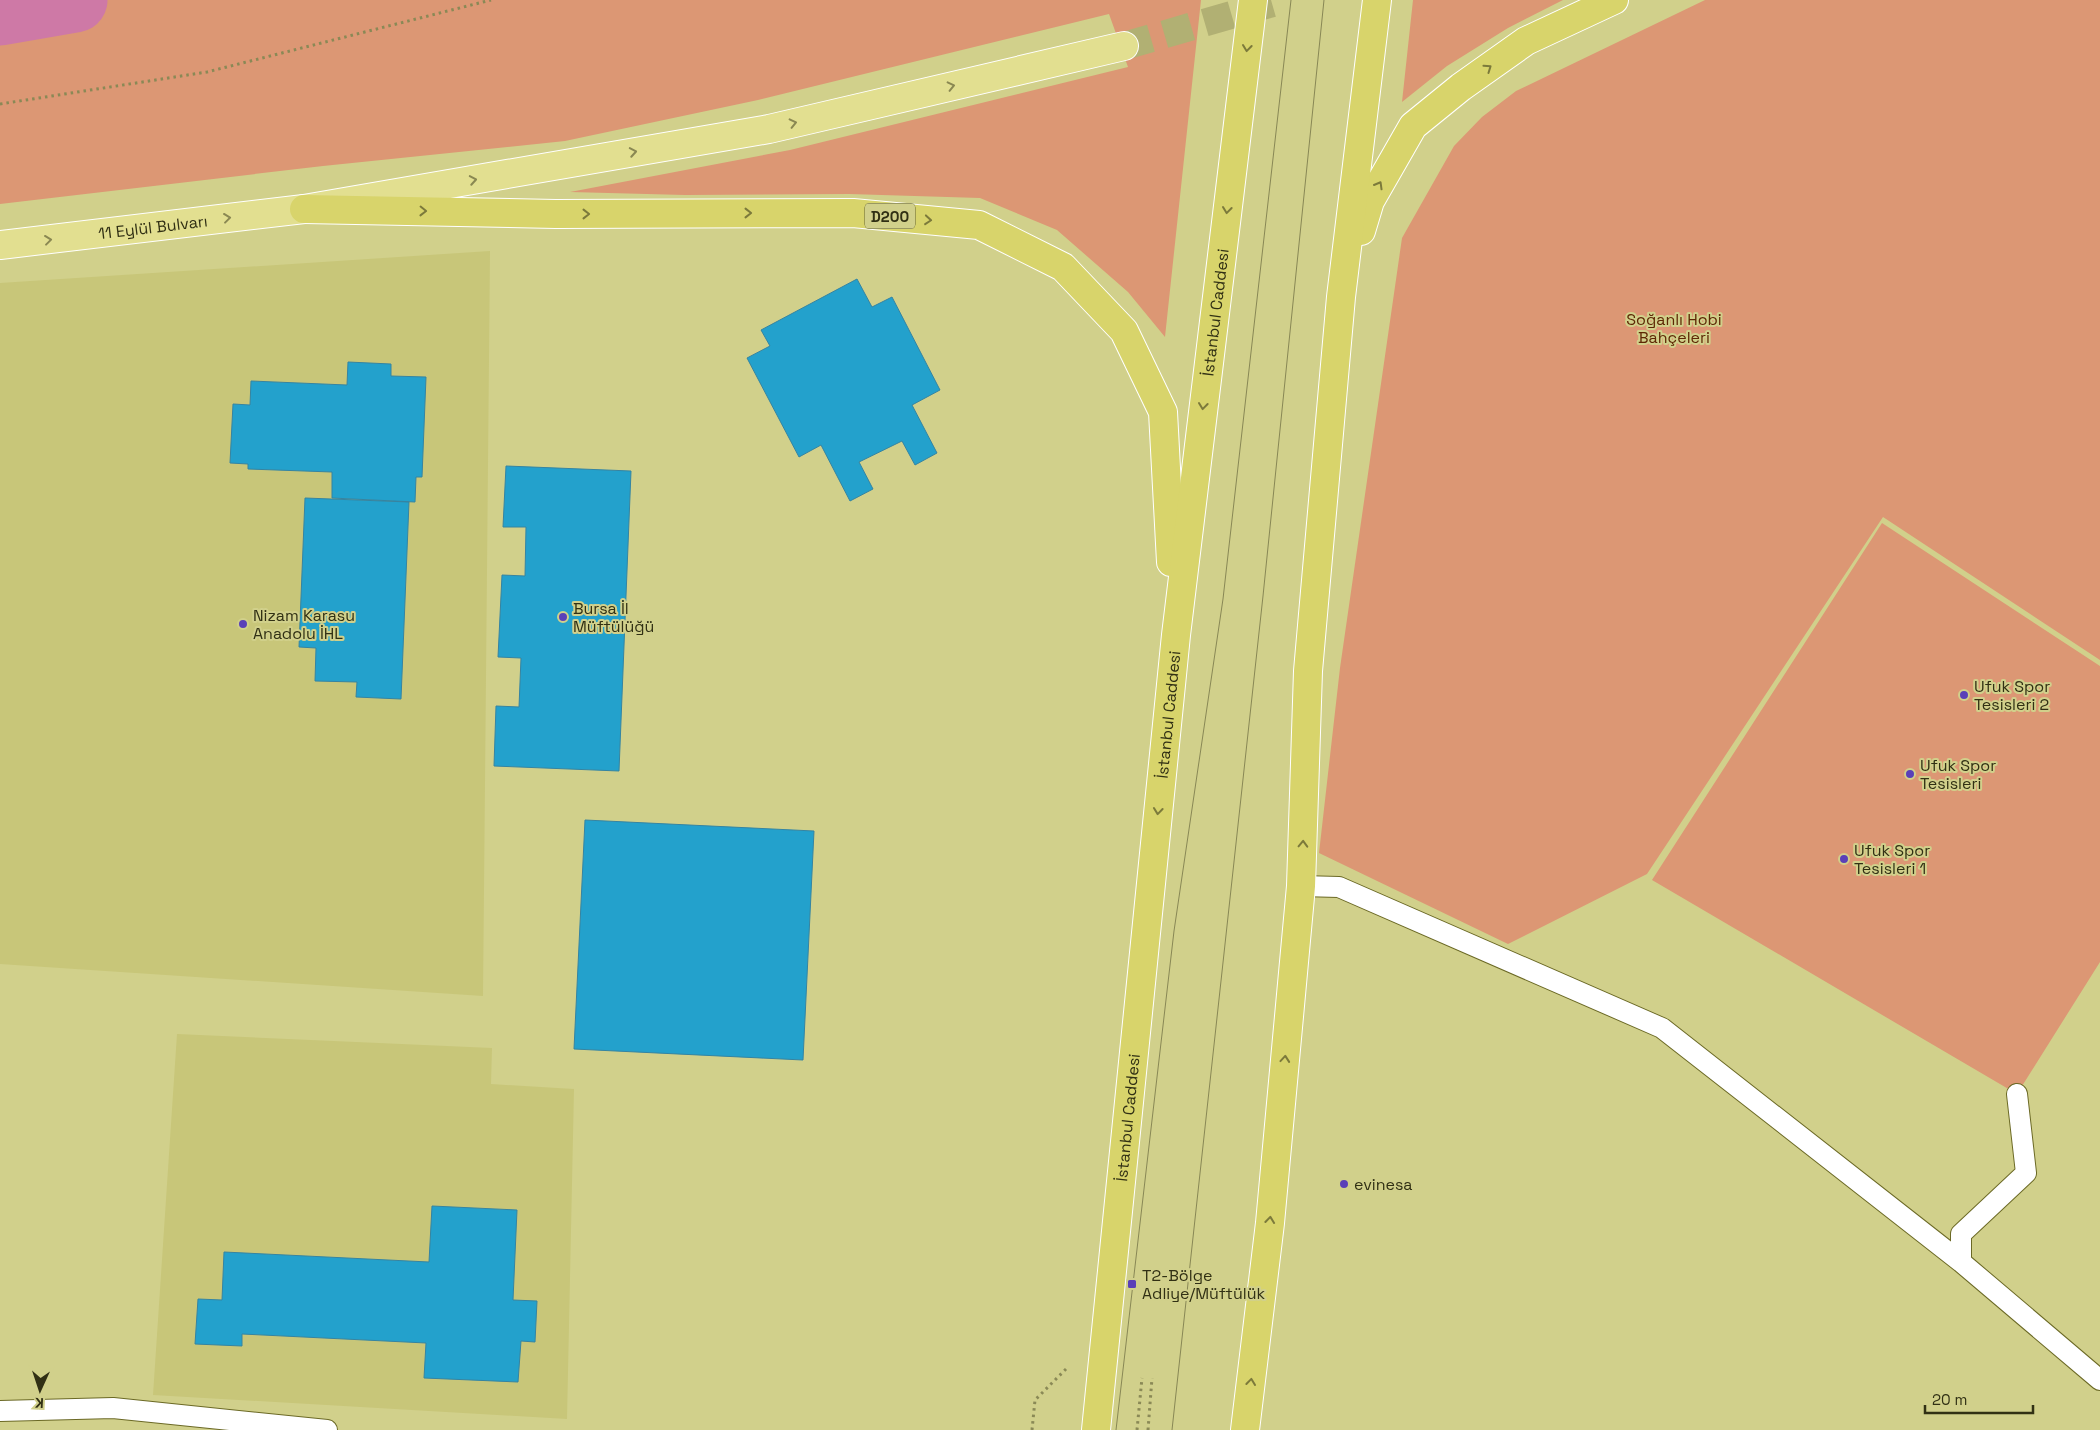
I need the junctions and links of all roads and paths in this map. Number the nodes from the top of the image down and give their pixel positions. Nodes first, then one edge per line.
1 (491, 0) edge
2 (1253, 0) edge
3 (1377, 0) edge
4 (1614, 0) edge
5 (1124, 46) tunnel mouth
6 (0, 104) edge
7 (304, 209) junction
8 (0, 246) edge
9 (1341, 297) junction
10 (1176, 635) junction
11 (1301, 886) junction
12 (2016, 1094) dead end
13 (1961, 1262) junction
14 (1142, 1378) dead end
15 (1152, 1378) dead end
16 (2100, 1380) edge
17 (1035, 1400) dead end
18 (0, 1411) edge
19 (327, 1430) edge
20 (1032, 1430) edge
21 (1096, 1430) edge
22 (1137, 1430) edge
23 (1148, 1430) edge
24 (1245, 1430) edge

1 - 6 path
2 -> 10 highway, İstanbul Caddesi
3 - 9 highway
9 -> 4 highway
7 -> 5 main road, 11 Eylül Bulvarı
8 -> 7 main road, 11 Eylül Bulvarı
7 -> 10 highway, D200
11 -> 9 highway
10 -> 21 highway, İstanbul Caddesi
11 - 13 lane
24 -> 11 highway
12 - 13 lane
13 - 16 lane
14 - 22 path
15 - 23 path
17 - 20 path
18 - 19 lane

